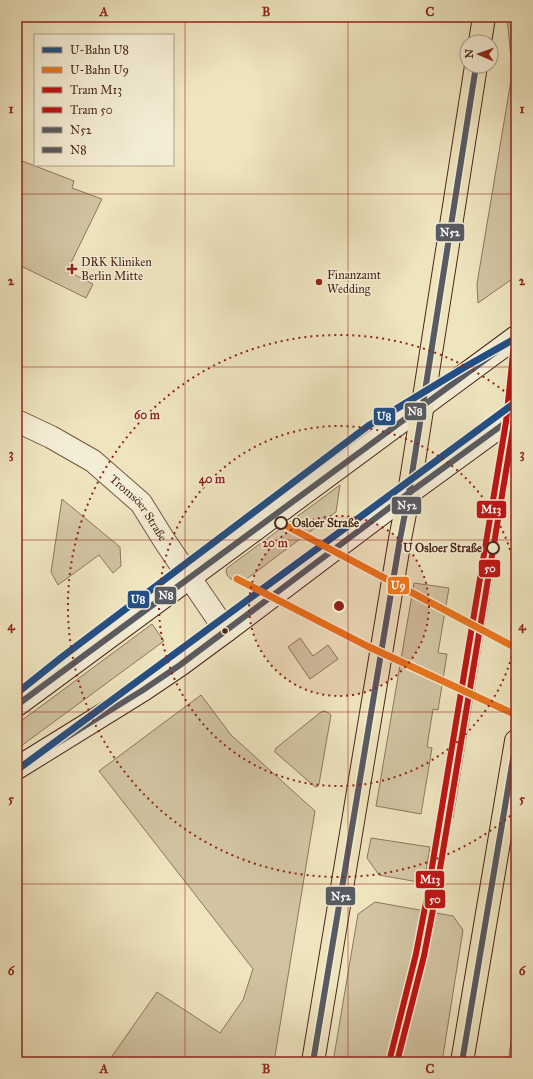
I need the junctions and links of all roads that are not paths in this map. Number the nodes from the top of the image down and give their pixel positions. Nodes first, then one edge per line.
1 (484, 17) edge
2 (481, 34) edge
3 (475, 74) edge
4 (516, 337) edge
5 (423, 406) junction
6 (516, 415) edge
7 (17, 421) edge
8 (409, 493) junction
9 (189, 578) junction
10 (226, 631) junction
11 (17, 705) edge
12 (516, 741) edge
13 (17, 768) edge
14 (512, 784) edge
15 (312, 1062) edge
16 (462, 1062) edge

1 - 2 main road
3 - 5 main road
4 - 5 main road
5 - 8 main road
5 - 9 main road
6 - 8 main road
7 - 9 main road, Tromsöer Straße
8 - 10 main road
8 - 15 main road
9 - 10 main road, Tromsöer Straße
9 - 11 main road
10 - 13 main road
12 - 14 main road
14 - 16 main road

